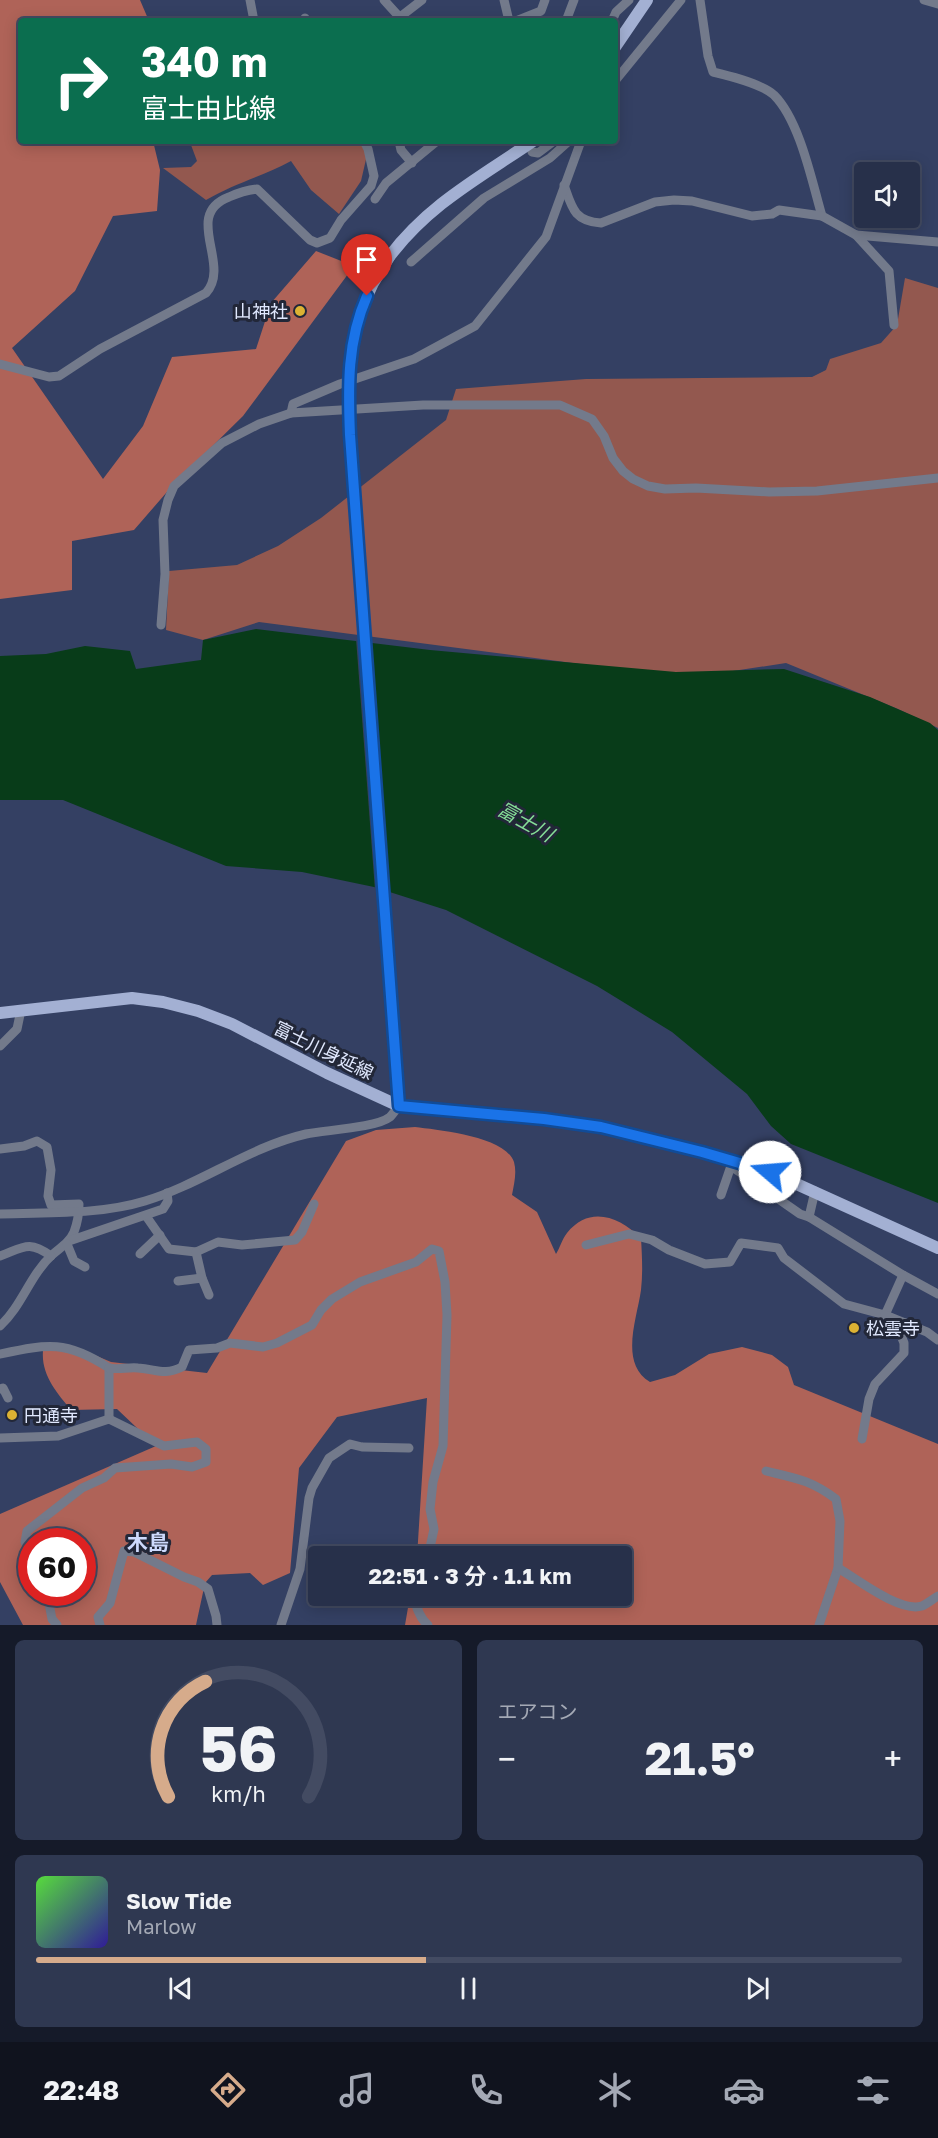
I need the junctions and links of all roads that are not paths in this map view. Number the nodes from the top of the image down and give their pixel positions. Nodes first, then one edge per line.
1 (250, 0) edge
2 (384, 0) edge
3 (422, 0) edge
4 (504, 0) edge
5 (545, 0) edge
6 (574, 0) edge
7 (629, 0) edge
8 (648, 0) edge
9 (681, 0) edge
10 (700, 0) edge
11 (924, 0) edge
12 (938, 4) edge
13 (253, 18) edge
14 (400, 18) edge
15 (402, 18) edge
16 (509, 18) edge
17 (532, 18) edge
18 (567, 18) edge
19 (613, 18) edge
20 (618, 43) edge
21 (618, 77) edge
22 (366, 144) edge
23 (400, 144) edge
24 (433, 144) edge
25 (550, 144) edge
26 (566, 144) edge
27 (580, 144) edge
28 (532, 147) edge
29 (412, 163) junction
30 (564, 185) junction
31 (375, 199) dead end
32 (822, 216) junction
33 (856, 235) junction
34 (938, 242) edge
35 (411, 262) dead end
36 (894, 325) dead end
37 (0, 364) edge
38 (291, 413) junction
39 (938, 478) edge
40 (161, 625) dead end
41 (21, 1011) junction
42 (0, 1014) edge
43 (0, 1046) edge
44 (399, 1106) junction
45 (0, 1149) edge
46 (815, 1191) junction
47 (167, 1192) junction
48 (721, 1195) dead end
49 (314, 1204) dead end
50 (79, 1211) junction
51 (0, 1214) edge
52 (146, 1216) junction
53 (809, 1217) junction
54 (160, 1235) junction
55 (68, 1242) junction
56 (586, 1245) dead end
57 (938, 1248) edge
58 (196, 1252) junction
59 (140, 1254) dead end
60 (0, 1256) edge
61 (51, 1256) junction
62 (85, 1268) dead end
63 (903, 1275) junction
64 (202, 1278) junction
65 (178, 1281) dead end
66 (938, 1293) edge
67 (209, 1295) dead end
68 (885, 1315) junction
69 (905, 1323) junction
70 (0, 1326) edge
71 (938, 1340) edge
72 (0, 1354) edge
73 (109, 1368) junction
74 (0, 1389) edge
75 (8, 1398) dead end
76 (109, 1419) junction
77 (0, 1438) edge
78 (862, 1439) dead end
79 (409, 1448) dead end
80 (766, 1471) dead end
81 (31, 1528) edge
82 (430, 1546) edge
83 (838, 1568) junction
84 (938, 1596) edge
85 (50, 1606) edge
86 (416, 1606) edge
87 (57, 1625) edge
88 (100, 1625) edge
89 (216, 1625) edge
90 (281, 1625) edge
91 (428, 1625) edge
92 (819, 1625) edge

1 - 13 street
2 - 14 street
3 - 15 street
4 - 16 street
5 - 17 street
6 - 18 street
7 - 19 street
8 - 20 main road
9 - 21 street
10 - 32 street
11 - 12 street
22 - 37 street
23 - 29 street
24 - 29 street
25 - 28 street
26 - 35 street
27 - 30 street
28 - 44 main road, bridge
29 - 31 street
30 - 32 street
30 - 38 street
32 - 33 street
33 - 34 street
33 - 36 street
38 - 39 street
38 - 40 street
41 - 42 main road, 富士川身延線
41 - 43 street
41 - 44 main road, 富士川身延線
44 - 46 main road, 富士川身延線
44 - 47 street
45 - 50 street
46 - 53 street
46 - 57 main road, 富士川身延線
47 - 50 street
47 - 52 street
48 - 53 street
49 - 58 street
50 - 51 street
50 - 55 street
52 - 54 street
52 - 55 street
53 - 63 street
54 - 58 street
54 - 59 street
55 - 61 street
55 - 62 street
56 - 68 street
58 - 64 street
60 - 61 street
61 - 70 street
63 - 66 street
63 - 68 street
64 - 65 street
64 - 67 street
68 - 69 street
69 - 71 street
69 - 78 street
72 - 73 street
73 - 76 street
73 - 82 street
74 - 75 street
76 - 77 street
76 - 81 street
79 - 90 street
80 - 83 street
83 - 84 street
83 - 92 street
85 - 87 street
86 - 91 street
88 - 89 street

